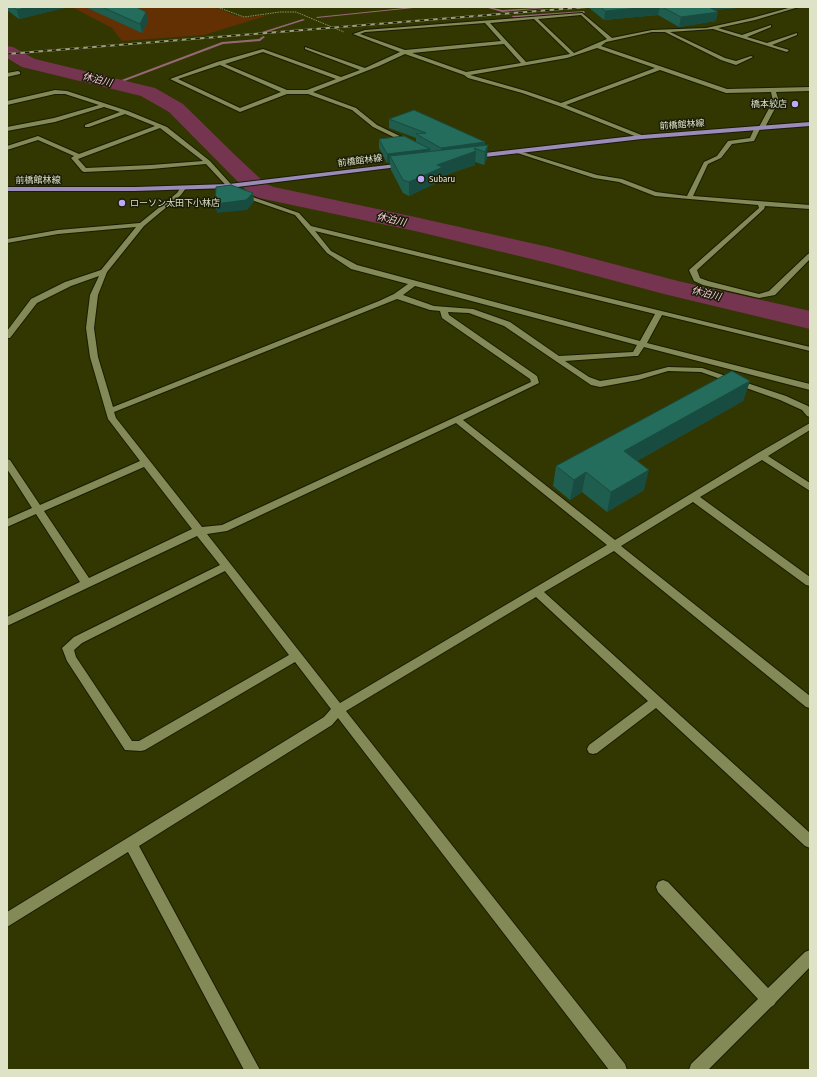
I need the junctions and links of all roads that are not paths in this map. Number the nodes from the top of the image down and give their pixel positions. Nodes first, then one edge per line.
1 (798, 7) edge
2 (535, 18) junction
3 (486, 21) junction
4 (770, 26) dead end
5 (711, 27) junction
6 (664, 31) junction
7 (795, 34) dead end
8 (742, 37) junction
9 (611, 40) junction
10 (505, 42) junction
11 (767, 45) junction
12 (597, 46) junction
13 (307, 48) dead end
14 (787, 51) dead end
15 (404, 52) junction
16 (573, 55) junction
17 (752, 57) dead end
18 (219, 63) junction
19 (524, 64) junction
20 (659, 68) junction
21 (366, 70) junction
22 (18, 73) dead end
23 (466, 74) junction
24 (7, 75) edge
25 (340, 79) junction
26 (810, 89) edge
27 (774, 90) junction
28 (286, 92) junction
29 (308, 92) junction
30 (7, 103) edge
31 (560, 104) junction
32 (104, 105) junction
33 (126, 112) junction
34 (810, 124) edge
35 (87, 126) dead end
36 (160, 126) junction
37 (759, 128) junction
38 (7, 129) edge
39 (642, 137) junction
40 (413, 144) edge
41 (7, 148) edge
42 (514, 151) junction
43 (79, 156) junction
44 (471, 157) edge
45 (208, 162) junction
46 (410, 165) edge
47 (232, 185) junction
48 (183, 188) junction
49 (7, 189) edge
50 (689, 198) junction
51 (761, 204) junction
52 (810, 207) edge
53 (142, 226) junction
54 (310, 228) junction
55 (7, 241) edge
56 (810, 255) edge
57 (104, 272) junction
58 (414, 283) junction
59 (397, 296) junction
60 (444, 309) junction
61 (659, 313) junction
62 (7, 336) edge
63 (642, 344) junction
64 (810, 349) edge
65 (557, 359) junction
66 (810, 386) edge
67 (110, 411) junction
68 (810, 414) edge
69 (458, 420) junction
70 (810, 426) edge
71 (761, 455) junction
72 (7, 462) edge
73 (145, 463) junction
74 (810, 488) edge
75 (693, 497) junction
76 (38, 509) junction
77 (7, 523) edge
78 (198, 531) junction
79 (614, 545) junction
80 (226, 566) junction
81 (810, 582) edge
82 (87, 584) junction
83 (536, 591) junction
84 (7, 622) edge
85 (296, 656) junction
86 (657, 701) junction
87 (810, 703) edge
88 (338, 710) junction
89 (593, 749) dead end
90 (810, 842) edge
91 (130, 843) junction
92 (663, 887) dead end
93 (7, 920) edge
94 (810, 958) edge
95 (769, 1000) junction
96 (252, 1070) edge
97 (619, 1070) edge
98 (697, 1070) edge

1 - 5 street
2 - 3 street
2 - 9 street
2 - 16 street
3 - 10 street
3 - 15 street
4 - 8 street
5 - 6 street
5 - 8 street
6 - 9 street
6 - 17 street
7 - 11 street
8 - 11 street
9 - 12 street
10 - 15 street
10 - 19 street
11 - 14 street
12 - 16 street
12 - 20 street
13 - 21 street
15 - 21 street
15 - 23 street
16 - 19 street
18 - 25 street
18 - 28 street
18 - 28 street
19 - 23 street
20 - 27 street
20 - 31 street
21 - 25 street
22 - 24 street
23 - 31 street
25 - 29 street
26 - 27 street
27 - 37 street
28 - 29 street
29 - 40 street
30 - 32 street
31 - 39 street
32 - 33 street
32 - 38 street
33 - 35 street
33 - 36 street
34 - 37 main road, 前橋館林線
36 - 43 street
36 - 45 street
37 - 39 main road, 前橋館林線
37 - 50 street
39 - 42 main road, 前橋館林線
41 - 43 street
42 - 44 main road, 前橋館林線
42 - 50 street
43 - 45 street
45 - 47 street
46 - 47 main road, 前橋館林線
47 - 48 main road, 前橋館林線
47 - 54 street
48 - 49 main road, 前橋館林線
48 - 53 street
50 - 51 street
51 - 52 street
51 - 56 street
53 - 55 street
53 - 57 street
54 - 58 street
54 - 61 street
57 - 62 street
57 - 67 street
58 - 59 street
58 - 63 street
59 - 60 street
59 - 67 street
60 - 65 street
60 - 69 street
61 - 63 street
61 - 64 street
63 - 65 street
63 - 66 street
65 - 68 street
67 - 73 street
69 - 78 street
69 - 79 street
70 - 71 street
71 - 74 street
71 - 75 street
72 - 76 street
73 - 76 street
73 - 78 street
75 - 79 street
75 - 81 street
76 - 77 street
76 - 82 street
78 - 80 street
78 - 82 street
79 - 83 street
79 - 87 street
80 - 85 street
80 - 85 street
82 - 84 street
83 - 86 street
83 - 88 street
85 - 88 street
86 - 89 street
86 - 90 street
88 - 91 street
88 - 97 street
91 - 93 street
91 - 96 street
92 - 95 street
94 - 95 street
95 - 98 street

